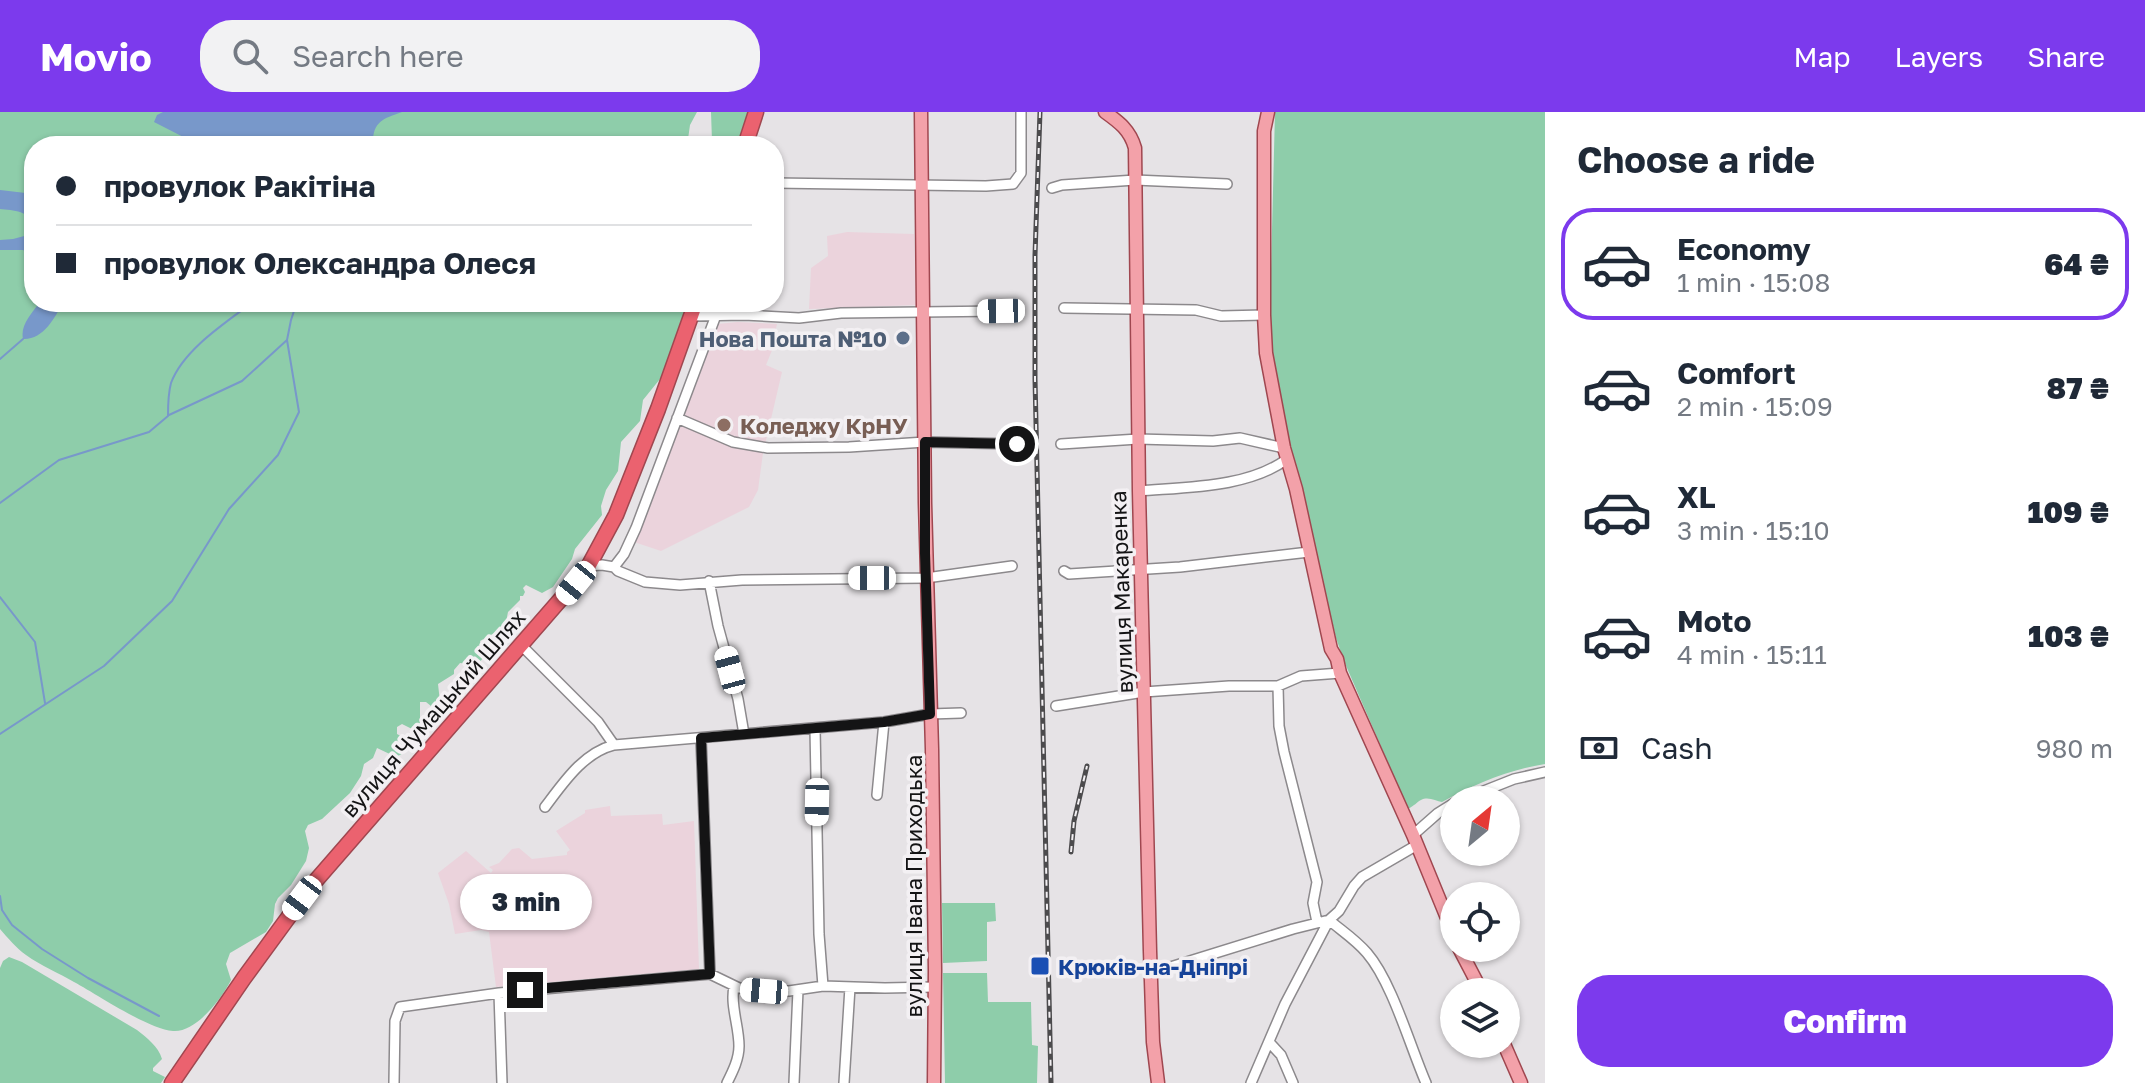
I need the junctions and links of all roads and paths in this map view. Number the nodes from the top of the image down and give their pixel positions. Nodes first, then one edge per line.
1 (756, 112) edge
2 (921, 112) edge
3 (1021, 112) edge
4 (1105, 112) edge
5 (1268, 112) edge
6 (748, 136) edge
7 (1135, 180) junction
8 (784, 183) edge
9 (921, 184) junction
10 (1227, 184) dead end
11 (1052, 188) dead end
12 (1064, 308) dead end
13 (1138, 310) junction
14 (1001, 311) dead end
15 (693, 312) edge
16 (703, 312) edge
17 (717, 312) edge
18 (922, 313) junction
19 (1264, 315) junction
20 (716, 316) junction
21 (677, 418) junction
22 (1138, 439) junction
23 (925, 442) junction
24 (1017, 444) dead end
25 (1061, 444) dead end
26 (1286, 453) junction
27 (1139, 491) junction
28 (1309, 552) junction
29 (588, 566) junction
30 (1012, 566) dead end
31 (614, 567) junction
32 (1141, 568) junction
33 (1064, 571) dead end
34 (926, 578) junction
35 (709, 581) junction
36 (521, 645) junction
37 (1340, 673) junction
38 (1278, 686) junction
39 (1144, 692) junction
40 (1056, 706) dead end
41 (961, 713) dead end
42 (930, 714) junction
43 (884, 722) junction
44 (815, 728) junction
45 (744, 734) junction
46 (701, 738) junction
47 (614, 745) junction
48 (1545, 772) edge
49 (1496, 786) edge
50 (877, 795) dead end
51 (545, 807) dead end
52 (1440, 812) edge
53 (1415, 840) junction
54 (1440, 901) edge
55 (1329, 920) junction
56 (1317, 922) junction
57 (1151, 973) junction
58 (710, 974) junction
59 (823, 986) junction
60 (734, 987) junction
61 (850, 987) junction
62 (935, 987) junction
63 (798, 990) junction
64 (499, 993) junction
65 (1269, 1042) junction
66 (1510, 1058) edge
67 (172, 1083) edge
68 (394, 1083) edge
69 (502, 1083) edge
70 (727, 1083) edge
71 (794, 1083) edge
72 (844, 1083) edge
73 (934, 1083) edge
74 (1158, 1083) edge
75 (1251, 1083) edge
76 (1293, 1083) edge
77 (1426, 1083) edge
78 (1521, 1083) edge

1 - 6 highway
2 - 9 main road, вулиця Івана Приходька
3 - 9 street
4 - 7 main road, вулиця Макаренка
5 - 19 main road
7 - 10 street
7 - 11 street
7 - 13 main road, вулиця Макаренка
8 - 9 street
9 - 18 main road, вулиця Івана Приходька
12 - 13 street
13 - 19 street
13 - 22 main road, вулиця Макаренка
14 - 18 street
15 - 29 highway, вулиця Чумацький Шлях
16 - 20 street
17 - 20 street
18 - 20 street
18 - 23 main road, вулиця Івана Приходька
19 - 26 main road
20 - 21 street
21 - 23 street
21 - 31 street
22 - 25 street
22 - 26 street
22 - 27 main road, вулиця Макаренка
23 - 24 street
23 - 34 main road, вулиця Івана Приходька
26 - 27 street
26 - 28 main road
27 - 32 main road, вулиця Макаренка
28 - 32 street
28 - 37 main road
29 - 31 street
29 - 36 highway, вулиця Чумацький Шлях
30 - 34 street
31 - 35 street
32 - 33 street
32 - 39 main road, вулиця Макаренка
34 - 35 street
34 - 42 main road, вулиця Івана Приходька
35 - 45 street
36 - 47 street
36 - 67 highway, вулиця Чумацький Шлях
37 - 38 street
37 - 53 main road
38 - 39 street
38 - 56 street
39 - 40 street
39 - 57 main road, вулиця Макаренка
41 - 42 street
42 - 43 street
42 - 62 main road, вулиця Івана Приходька
43 - 44 street
43 - 50 street
44 - 45 street
44 - 59 street
45 - 46 street
46 - 47 street
46 - 58 street
47 - 51 street
48 - 49 street
52 - 53 street
53 - 54 main road
53 - 55 street
55 - 56 street
55 - 65 street
55 - 77 street
56 - 57 street
57 - 74 main road, вулиця Макаренка
58 - 60 street
58 - 64 street
59 - 61 street
59 - 63 street
60 - 63 street
60 - 70 street
61 - 62 street
61 - 72 street
62 - 73 main road, вулиця Івана Приходька
63 - 71 street
64 - 68 street
64 - 69 street
65 - 75 street
65 - 76 street
66 - 78 main road

